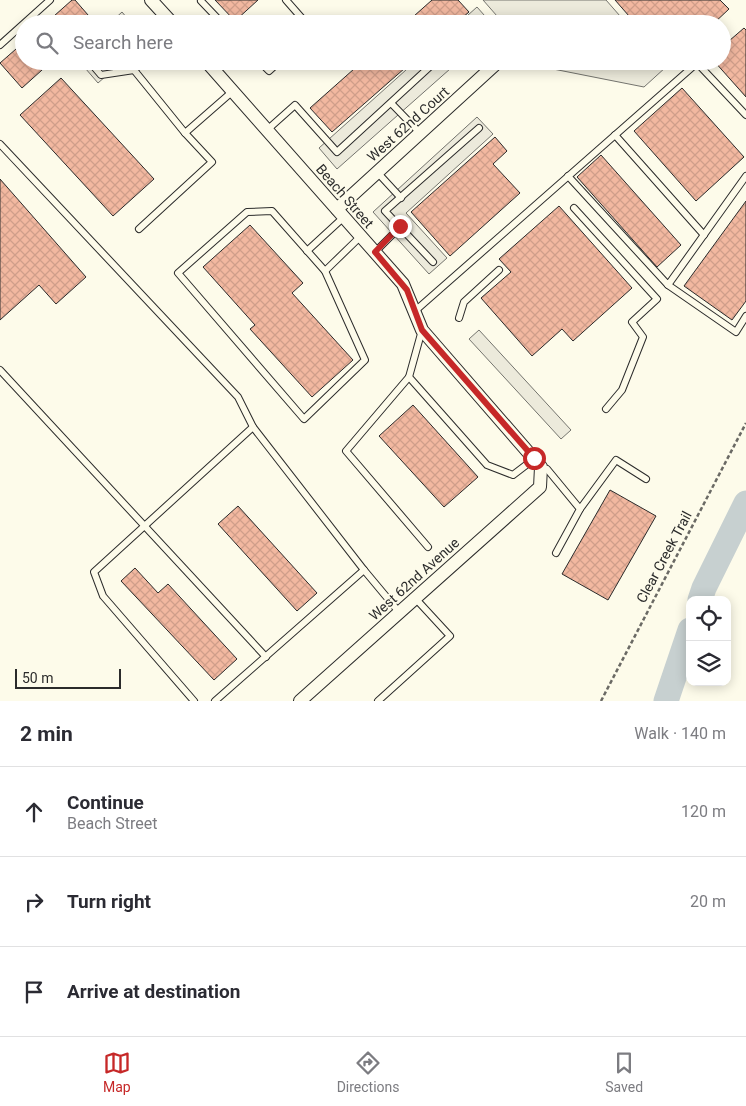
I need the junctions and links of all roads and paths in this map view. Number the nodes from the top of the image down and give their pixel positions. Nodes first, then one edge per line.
1 (151, 0) edge
2 (286, 0) edge
3 (44, 2) edge
4 (201, 2) dead end
5 (31, 15) edge
6 (164, 15) edge
7 (214, 15) edge
8 (299, 15) edge
9 (15, 30) edge
10 (0, 45) edge
11 (97, 70) edge
12 (134, 70) joint
13 (214, 70) edge
14 (426, 70) edge
15 (489, 70) edge
16 (689, 70) edge
17 (704, 70) edge
18 (233, 91) junction
19 (390, 103) junction
20 (746, 115) edge
21 (479, 128) dead end
22 (267, 130) junction
23 (185, 132) junction
24 (420, 133) junction
25 (615, 135) junction
26 (0, 144) edge
27 (377, 172) junction
28 (568, 176) junction
29 (746, 176) edge
30 (400, 198) junction
31 (574, 208) dead end
32 (340, 213) junction
33 (400, 226) junction
34 (139, 229) dead end
35 (704, 235) junction
36 (361, 236) junction
37 (307, 251) junction
38 (375, 252) junction
39 (433, 262) dead end
40 (499, 270) dead end
41 (325, 271) junction
42 (668, 285) junction
43 (415, 311) junction
44 (746, 316) edge
45 (459, 318) dead end
46 (422, 330) junction
47 (0, 370) edge
48 (409, 377) junction
49 (606, 409) dead end
50 (746, 423) edge
51 (253, 427) junction
52 (534, 458) junction
53 (544, 472) junction
54 (646, 479) dead end
55 (580, 509) junction
56 (145, 527) junction
57 (428, 546) dead end
58 (556, 553) dead end
59 (364, 570) junction
60 (414, 598) junction
61 (399, 612) junction
62 (266, 657) junction
63 (194, 701) edge
64 (215, 701) edge
65 (300, 701) edge
66 (378, 701) edge
67 (601, 701) edge

1 - 6 street
2 - 8 lane
3 - 5 lane
4 - 7 lane
9 - 10 lane
11 - 12 lane
12 - 23 lane
13 - 18 street, Beach Street
14 - 19 lane
15 - 24 street, West 62nd Court
16 - 25 lane
17 - 20 lane
18 - 22 street, Beach Street
18 - 23 lane
19 - 22 lane
19 - 24 lane
21 - 30 lane
22 - 32 street, Beach Street
23 - 34 lane
24 - 27 street, West 62nd Court
25 - 28 lane
25 - 35 lane
26 - 51 lane
27 - 30 lane
27 - 32 street, West 62nd Court
28 - 42 lane
28 - 43 lane
29 - 35 lane
30 - 33 lane
31 - 49 lane
32 - 36 street, Beach Street
32 - 37 lane
33 - 38 lane
33 - 39 lane
35 - 42 lane
36 - 38 street, Beach Street
36 - 41 lane
37 - 41 lane
37 - 41 lane
38 - 43 street, Beach Street
40 - 45 lane
42 - 44 lane
43 - 46 street, Beach Street
46 - 48 lane
46 - 52 street, Beach Street
47 - 56 lane
48 - 52 lane
48 - 57 lane
50 - 67 path, Clear Creek Trail
51 - 56 lane
51 - 59 lane
52 - 53 street, Beach Street
53 - 55 lane
53 - 60 street, West 62nd Avenue
54 - 55 lane
55 - 58 lane
56 - 62 lane
56 - 63 lane
59 - 61 lane
59 - 62 lane
60 - 61 street, West 62nd Avenue
60 - 66 lane
61 - 65 street, West 62nd Avenue
62 - 64 lane

